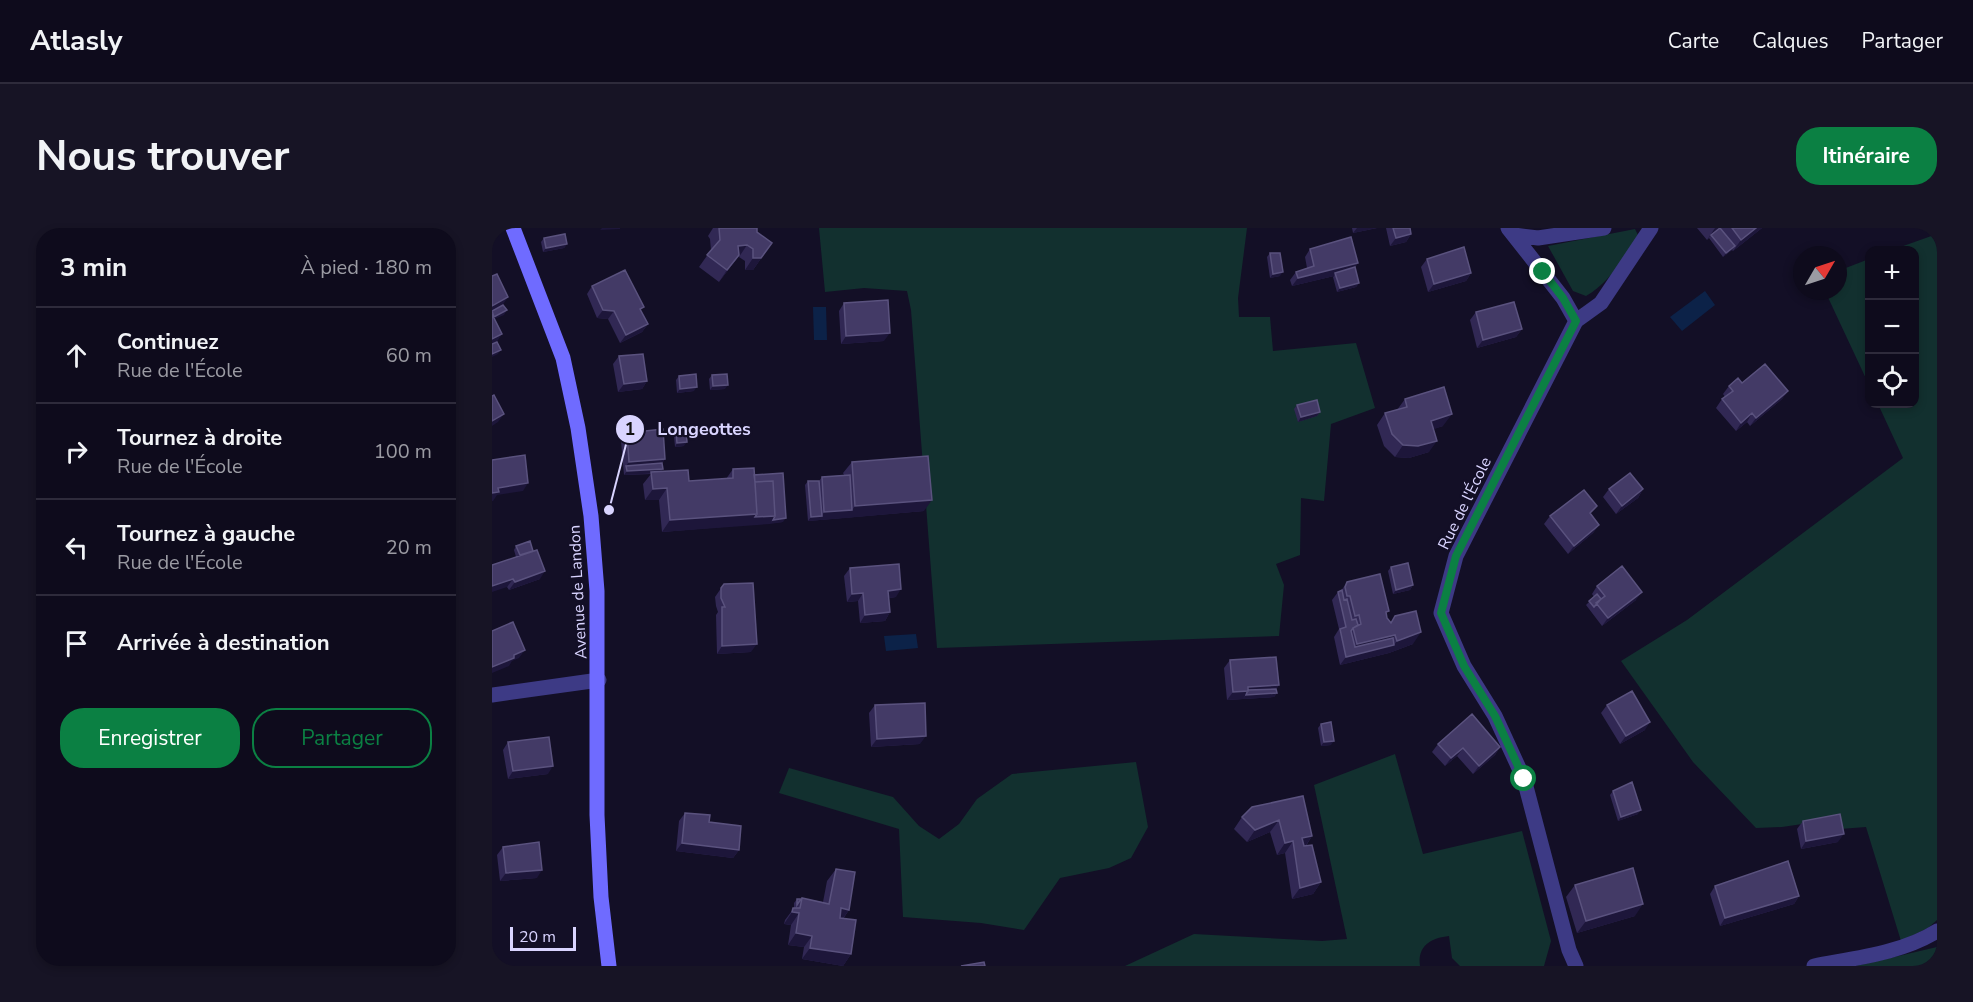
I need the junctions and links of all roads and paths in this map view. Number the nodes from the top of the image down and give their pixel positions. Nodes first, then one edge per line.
1 (513, 228) edge
2 (1604, 228) edge
3 (1651, 228) edge
4 (1511, 232) edge
5 (1576, 321) junction
6 (598, 680) junction
7 (492, 695) edge
8 (1937, 931) edge
9 (1569, 950) junction
10 (609, 966) edge
11 (1562, 966) edge
12 (1576, 966) edge
13 (1814, 966) edge

1 - 6 street, Avenue de Landon
2 - 4 street
3 - 5 street
4 - 5 street
5 - 9 street, Rue de l'École
6 - 7 street
6 - 10 street, Avenue de Landon
8 - 13 street
9 - 11 street
9 - 12 street, Rue de l'École

